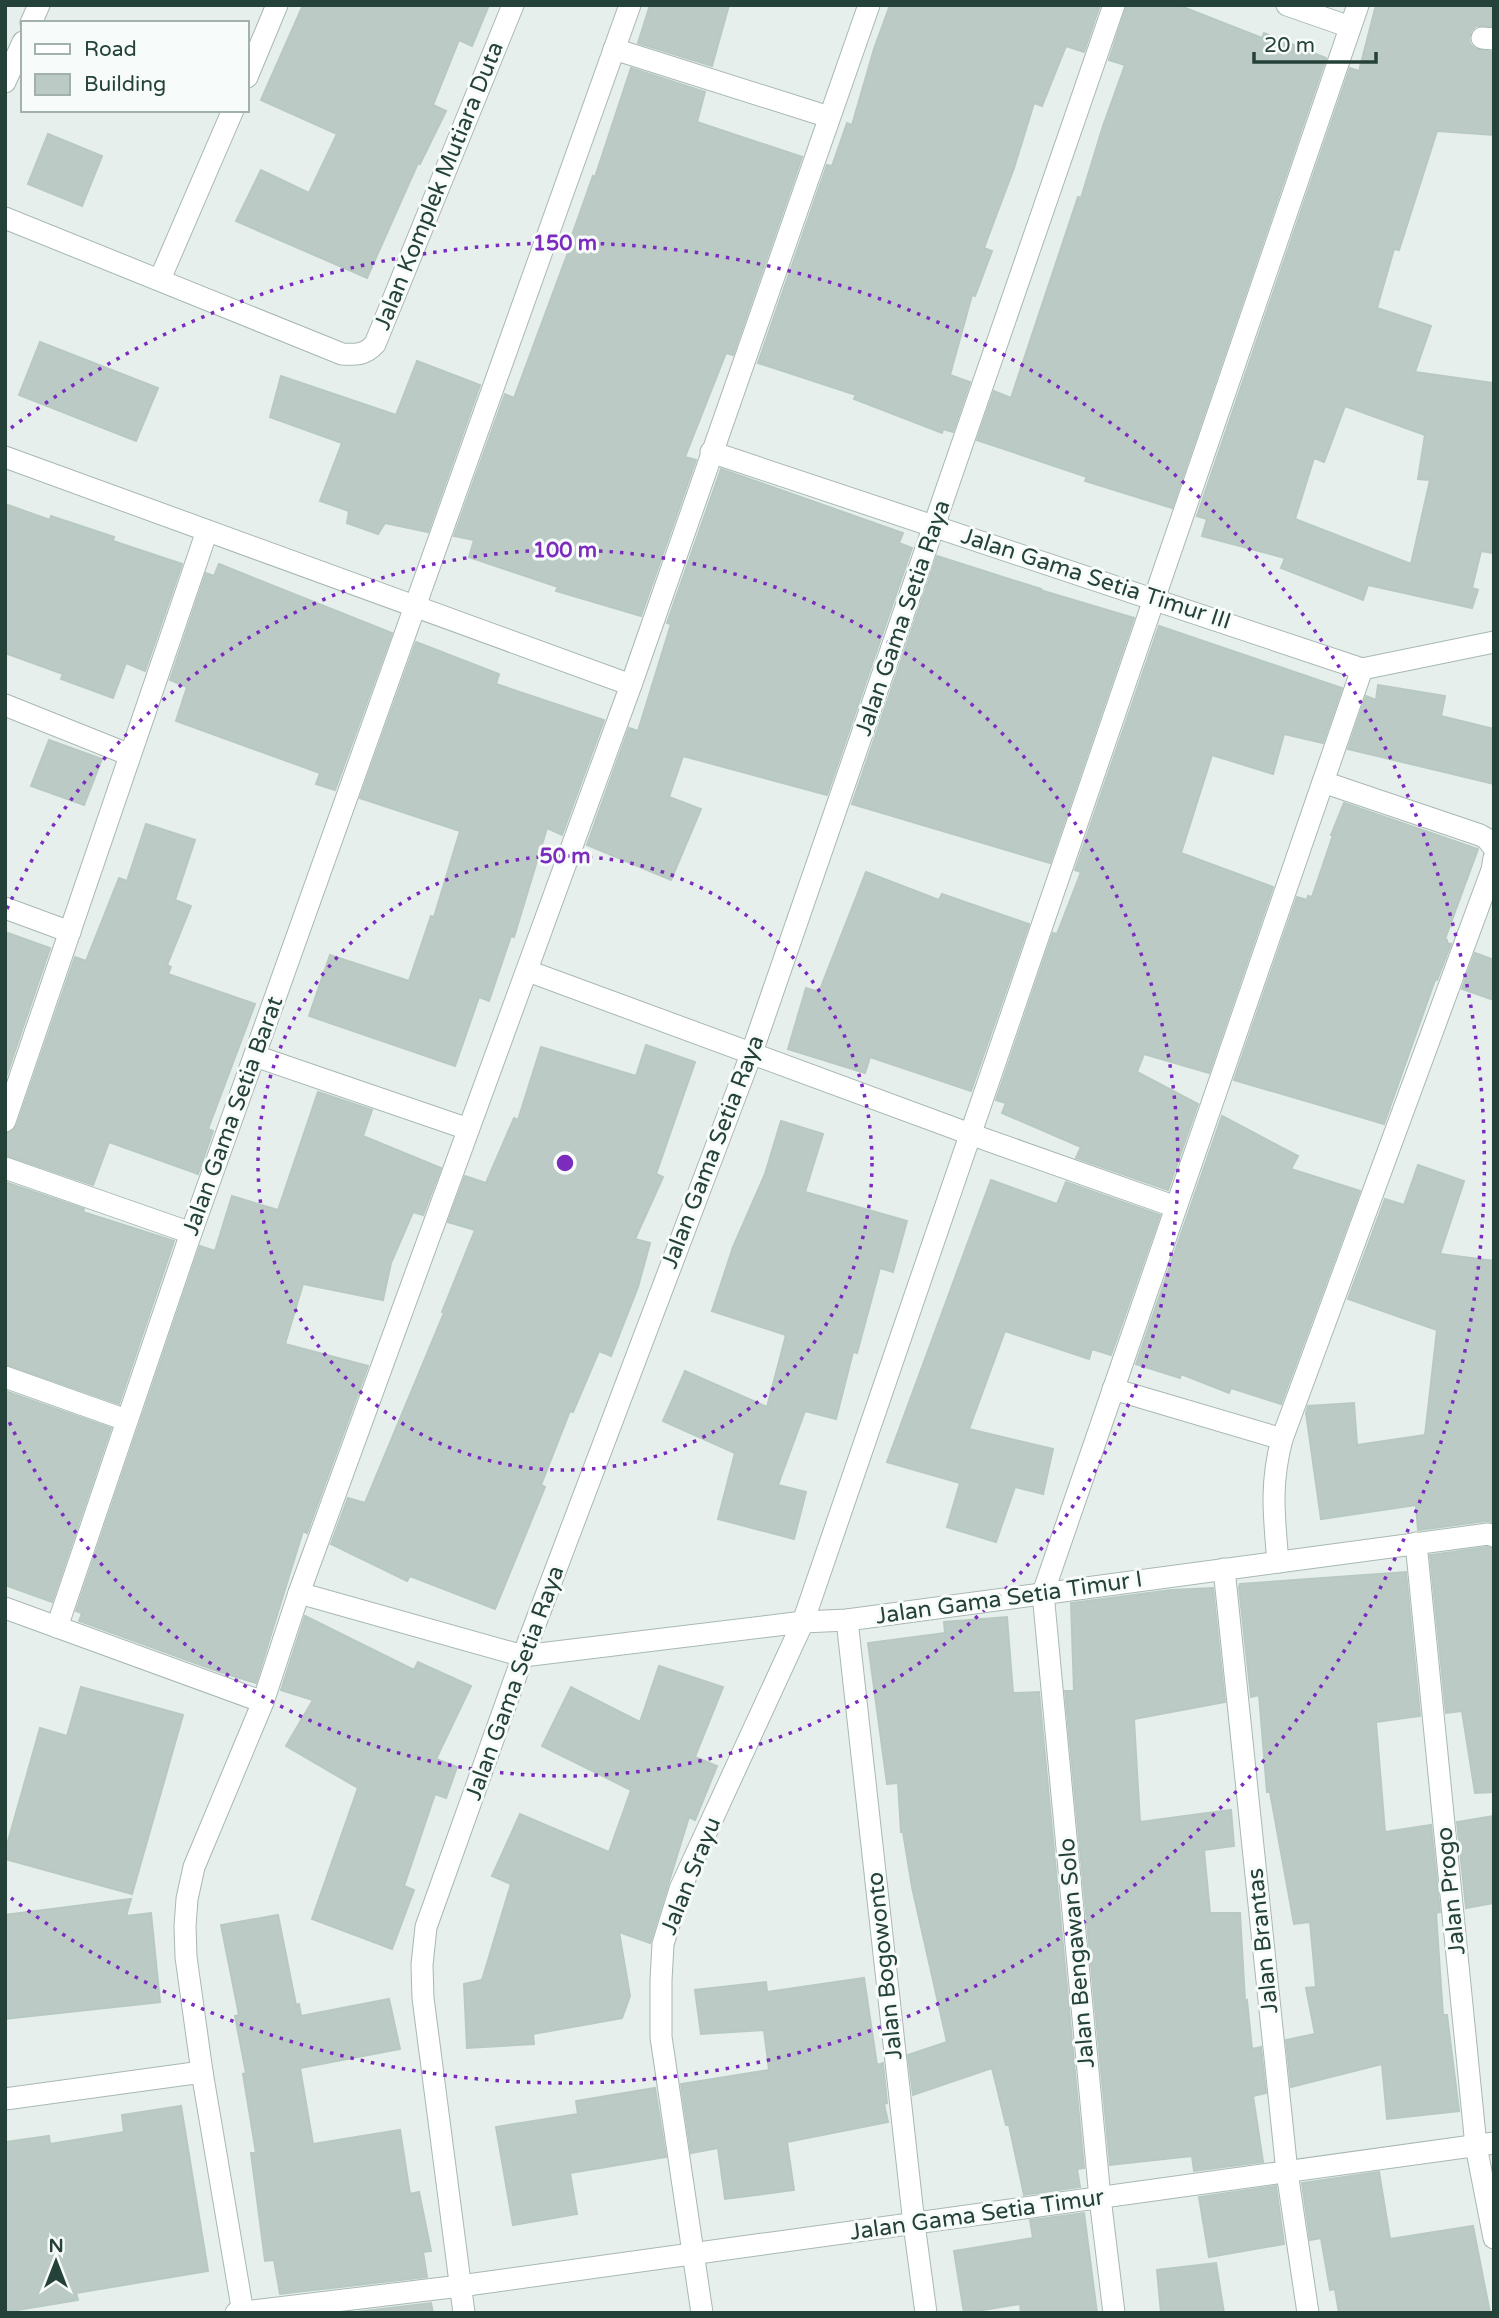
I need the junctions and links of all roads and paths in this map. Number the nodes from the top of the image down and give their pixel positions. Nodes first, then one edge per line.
1 (39, 5) edge
2 (278, 5) edge
3 (513, 5) edge
4 (630, 5) edge
5 (869, 5) edge
6 (1114, 5) edge
7 (1287, 5) edge
8 (1357, 5) edge
9 (32, 21) edge
10 (1350, 27) junction
11 (21, 46) edge
12 (614, 49) junction
13 (248, 75) edge
14 (5, 82) edge
15 (232, 112) edge
16 (829, 117) junction
17 (5, 219) edge
18 (160, 279) junction
19 (711, 452) junction
20 (5, 457) edge
21 (935, 526) junction
22 (207, 531) junction
23 (1154, 598) junction
24 (415, 606) junction
25 (1494, 642) edge
26 (1362, 668) junction
27 (631, 685) junction
28 (5, 705) edge
29 (130, 755) junction
30 (1323, 782) junction
31 (1494, 848) edge
32 (1494, 858) edge
33 (5, 908) edge
34 (70, 932) junction
35 (528, 971) junction
36 (752, 1052) junction
37 (255, 1056) junction
38 (5, 1121) edge
39 (468, 1129) junction
40 (970, 1134) junction
41 (5, 1168) edge
42 (1176, 1207) junction
43 (191, 1233) junction
44 (5, 1377) edge
45 (1113, 1389) junction
46 (126, 1420) junction
47 (1282, 1439) junction
48 (1494, 1536) edge
49 (1416, 1543) junction
50 (1278, 1562) junction
51 (1224, 1569) junction
52 (299, 1593) junction
53 (1043, 1593) junction
54 (5, 1608) edge
55 (847, 1620) junction
56 (803, 1622) junction
57 (57, 1627) junction
58 (523, 1656) junction
59 (263, 1702) junction
60 (202, 2072) junction
61 (5, 2099) edge
62 (1485, 2144) edge
63 (1287, 2172) junction
64 (1100, 2198) junction
65 (914, 2224) junction
66 (1494, 2238) edge
67 (693, 2254) junction
68 (460, 2286) junction
69 (241, 2312) edge
70 (464, 2313) edge
71 (702, 2313) edge
72 (926, 2313) edge
73 (1114, 2313) edge
74 (1308, 2313) edge

1 - 9 street
2 - 13 street
3 - 18 street, Jalan Komplek Mutiara Duta
4 - 12 street, Jalan Gama Setia Barat
5 - 16 street
6 - 21 street, Jalan Gama Setia Raya
7 - 10 street
8 - 10 street, Jalan Srayu
10 - 23 street, Jalan Srayu
11 - 14 street
12 - 16 street
12 - 24 street, Jalan Gama Setia Barat
15 - 18 street
16 - 19 street
17 - 18 street, Jalan Komplek Mutiara Duta
19 - 21 street, Jalan Gama Setia Timur III
19 - 27 street
20 - 22 street
21 - 23 street, Jalan Gama Setia Timur III
21 - 36 street, Jalan Gama Setia Raya
22 - 24 street
22 - 29 street
23 - 26 street, Jalan Gama Setia Timur III
23 - 40 street, Jalan Srayu
24 - 27 street
24 - 37 street, Jalan Gama Setia Barat
25 - 26 street
26 - 30 street
27 - 35 street
28 - 29 street
29 - 34 street
30 - 31 street
30 - 42 street
32 - 47 street
33 - 34 street
34 - 38 street
35 - 36 street
35 - 39 street
36 - 40 street
36 - 58 street, Jalan Gama Setia Raya
37 - 39 street
37 - 43 street, Jalan Gama Setia Barat
39 - 52 street
40 - 42 street
40 - 56 street, Jalan Srayu
41 - 43 street
42 - 45 street
43 - 46 street, Jalan Gama Setia Barat
44 - 46 street
45 - 47 street
45 - 53 street
46 - 57 street, Jalan Gama Setia Barat
47 - 50 street
48 - 49 street, Jalan Gama Setia Timur I
49 - 50 street, Jalan Gama Setia Timur I
49 - 62 street, Jalan Progo
50 - 51 street, Jalan Gama Setia Timur I
51 - 53 street, Jalan Gama Setia Timur I
51 - 63 street, Jalan Brantas
52 - 58 street
52 - 59 street
53 - 55 street, Jalan Gama Setia Timur I
53 - 64 street, Jalan Bengawan Solo
54 - 57 street
55 - 56 street, Jalan Gama Setia Timur I
55 - 65 street, Jalan Bogowonto
56 - 58 street, Jalan Gama Setia Timur I
56 - 67 street, Jalan Srayu
57 - 59 street
58 - 68 street, Jalan Gama Setia Raya
59 - 60 street
60 - 61 street
60 - 69 street
62 - 63 street, Jalan Gama Setia Timur
62 - 66 street, Jalan Progo
63 - 64 street, Jalan Gama Setia Timur
63 - 74 street, Jalan Brantas
64 - 65 street, Jalan Gama Setia Timur
64 - 73 street, Jalan Bengawan Solo
65 - 67 street, Jalan Gama Setia Timur
65 - 72 street, Jalan Bogowonto
67 - 68 street, Jalan Gama Setia Timur
67 - 71 street, Jalan Srayu
68 - 69 street
68 - 70 street, Jalan Gama Setia Raya

